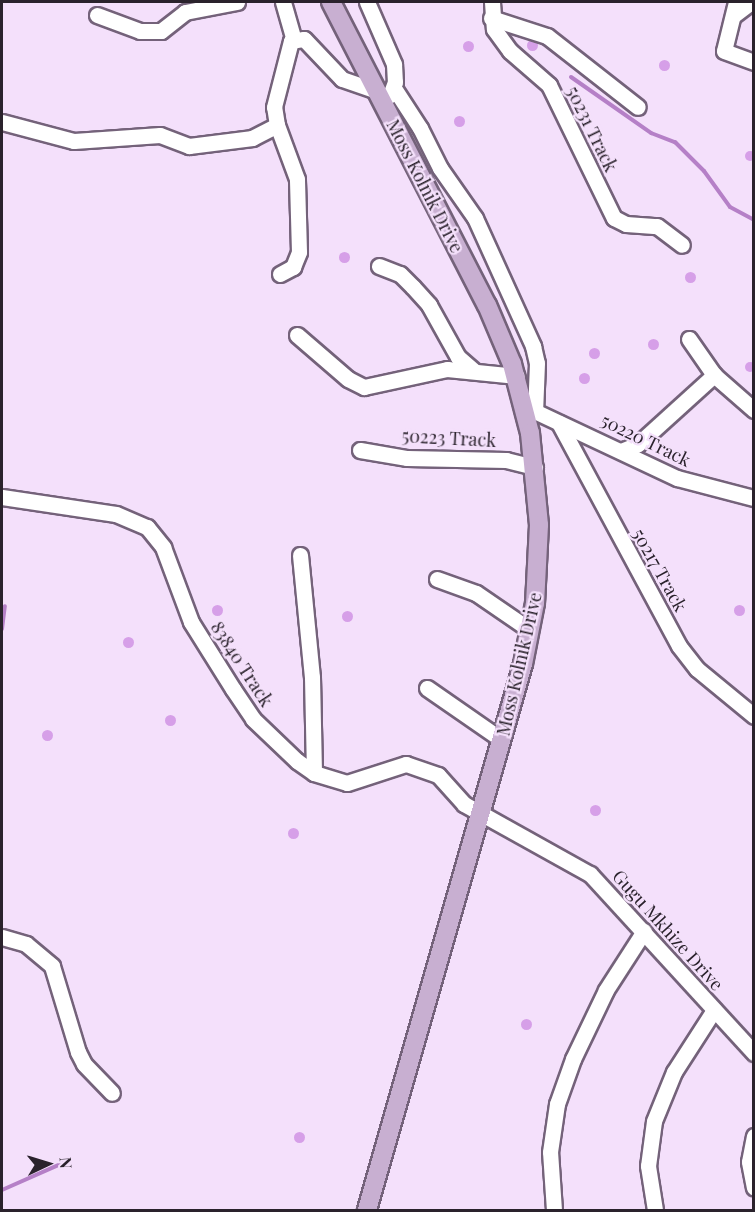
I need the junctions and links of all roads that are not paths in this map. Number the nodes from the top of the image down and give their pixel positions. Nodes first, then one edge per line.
1 (237, 2) edge
2 (283, 2) edge
3 (331, 2) edge
4 (367, 2) edge
5 (492, 2) edge
6 (751, 2) edge
7 (735, 8) edge
8 (97, 15) dead end
9 (491, 18) junction
10 (293, 38) junction
11 (753, 62) edge
12 (384, 94) junction
13 (638, 107) dead end
14 (2, 122) edge
15 (277, 125) junction
16 (682, 245) dead end
17 (379, 266) dead end
18 (279, 274) dead end
19 (297, 335) dead end
20 (689, 339) dead end
21 (474, 371) junction
22 (714, 375) junction
23 (517, 376) junction
24 (530, 409) junction
25 (753, 410) edge
26 (560, 423) junction
27 (360, 450) dead end
28 (621, 451) junction
29 (535, 467) junction
30 (2, 497) edge
31 (753, 498) edge
32 (300, 555) dead end
33 (437, 579) dead end
34 (530, 630) junction
35 (427, 688) dead end
36 (753, 716) edge
37 (502, 740) junction
38 (314, 773) junction
39 (480, 812) junction
40 (644, 931) junction
41 (2, 937) edge
42 (714, 1010) junction
43 (753, 1053) edge
44 (112, 1093) dead end
45 (753, 1136) edge
46 (753, 1188) edge
47 (367, 1210) edge
48 (554, 1210) edge
49 (655, 1210) edge

1 - 8 street
2 - 10 street
3 - 12 main road, Moss Kolnik Drive
4 - 12 street
5 - 9 street
6 - 7 street
7 - 11 street
9 - 13 street
9 - 16 street, 50231 Track
10 - 12 street
10 - 15 street
12 - 23 main road, Moss Kolnik Drive
12 - 24 street
14 - 15 street
15 - 18 street
17 - 21 street
19 - 21 street
20 - 22 street
21 - 23 street
22 - 25 street
22 - 28 street
23 - 24 main road, Moss Kolnik Drive
24 - 26 street, 50220 Track
24 - 29 main road, Moss Kolnik Drive
26 - 28 street, 50220 Track
26 - 36 street, 50217 Track
27 - 29 street, 50223 Track
28 - 31 street, 50220 Track
29 - 34 main road, Moss Kolnik Drive
30 - 38 street, 83840 Track
32 - 38 street
33 - 34 street
34 - 37 main road, Moss Kolnik Drive
35 - 37 street
37 - 39 main road, Moss Kolnik Drive
38 - 39 street, 83840 Track
39 - 40 street, Gugu Mkhize Drive
39 - 47 main road, Moss Kolnik Drive
40 - 42 street, Gugu Mkhize Drive
40 - 48 street
41 - 44 street
42 - 43 street, Gugu Mkhize Drive
42 - 49 street
45 - 46 street

